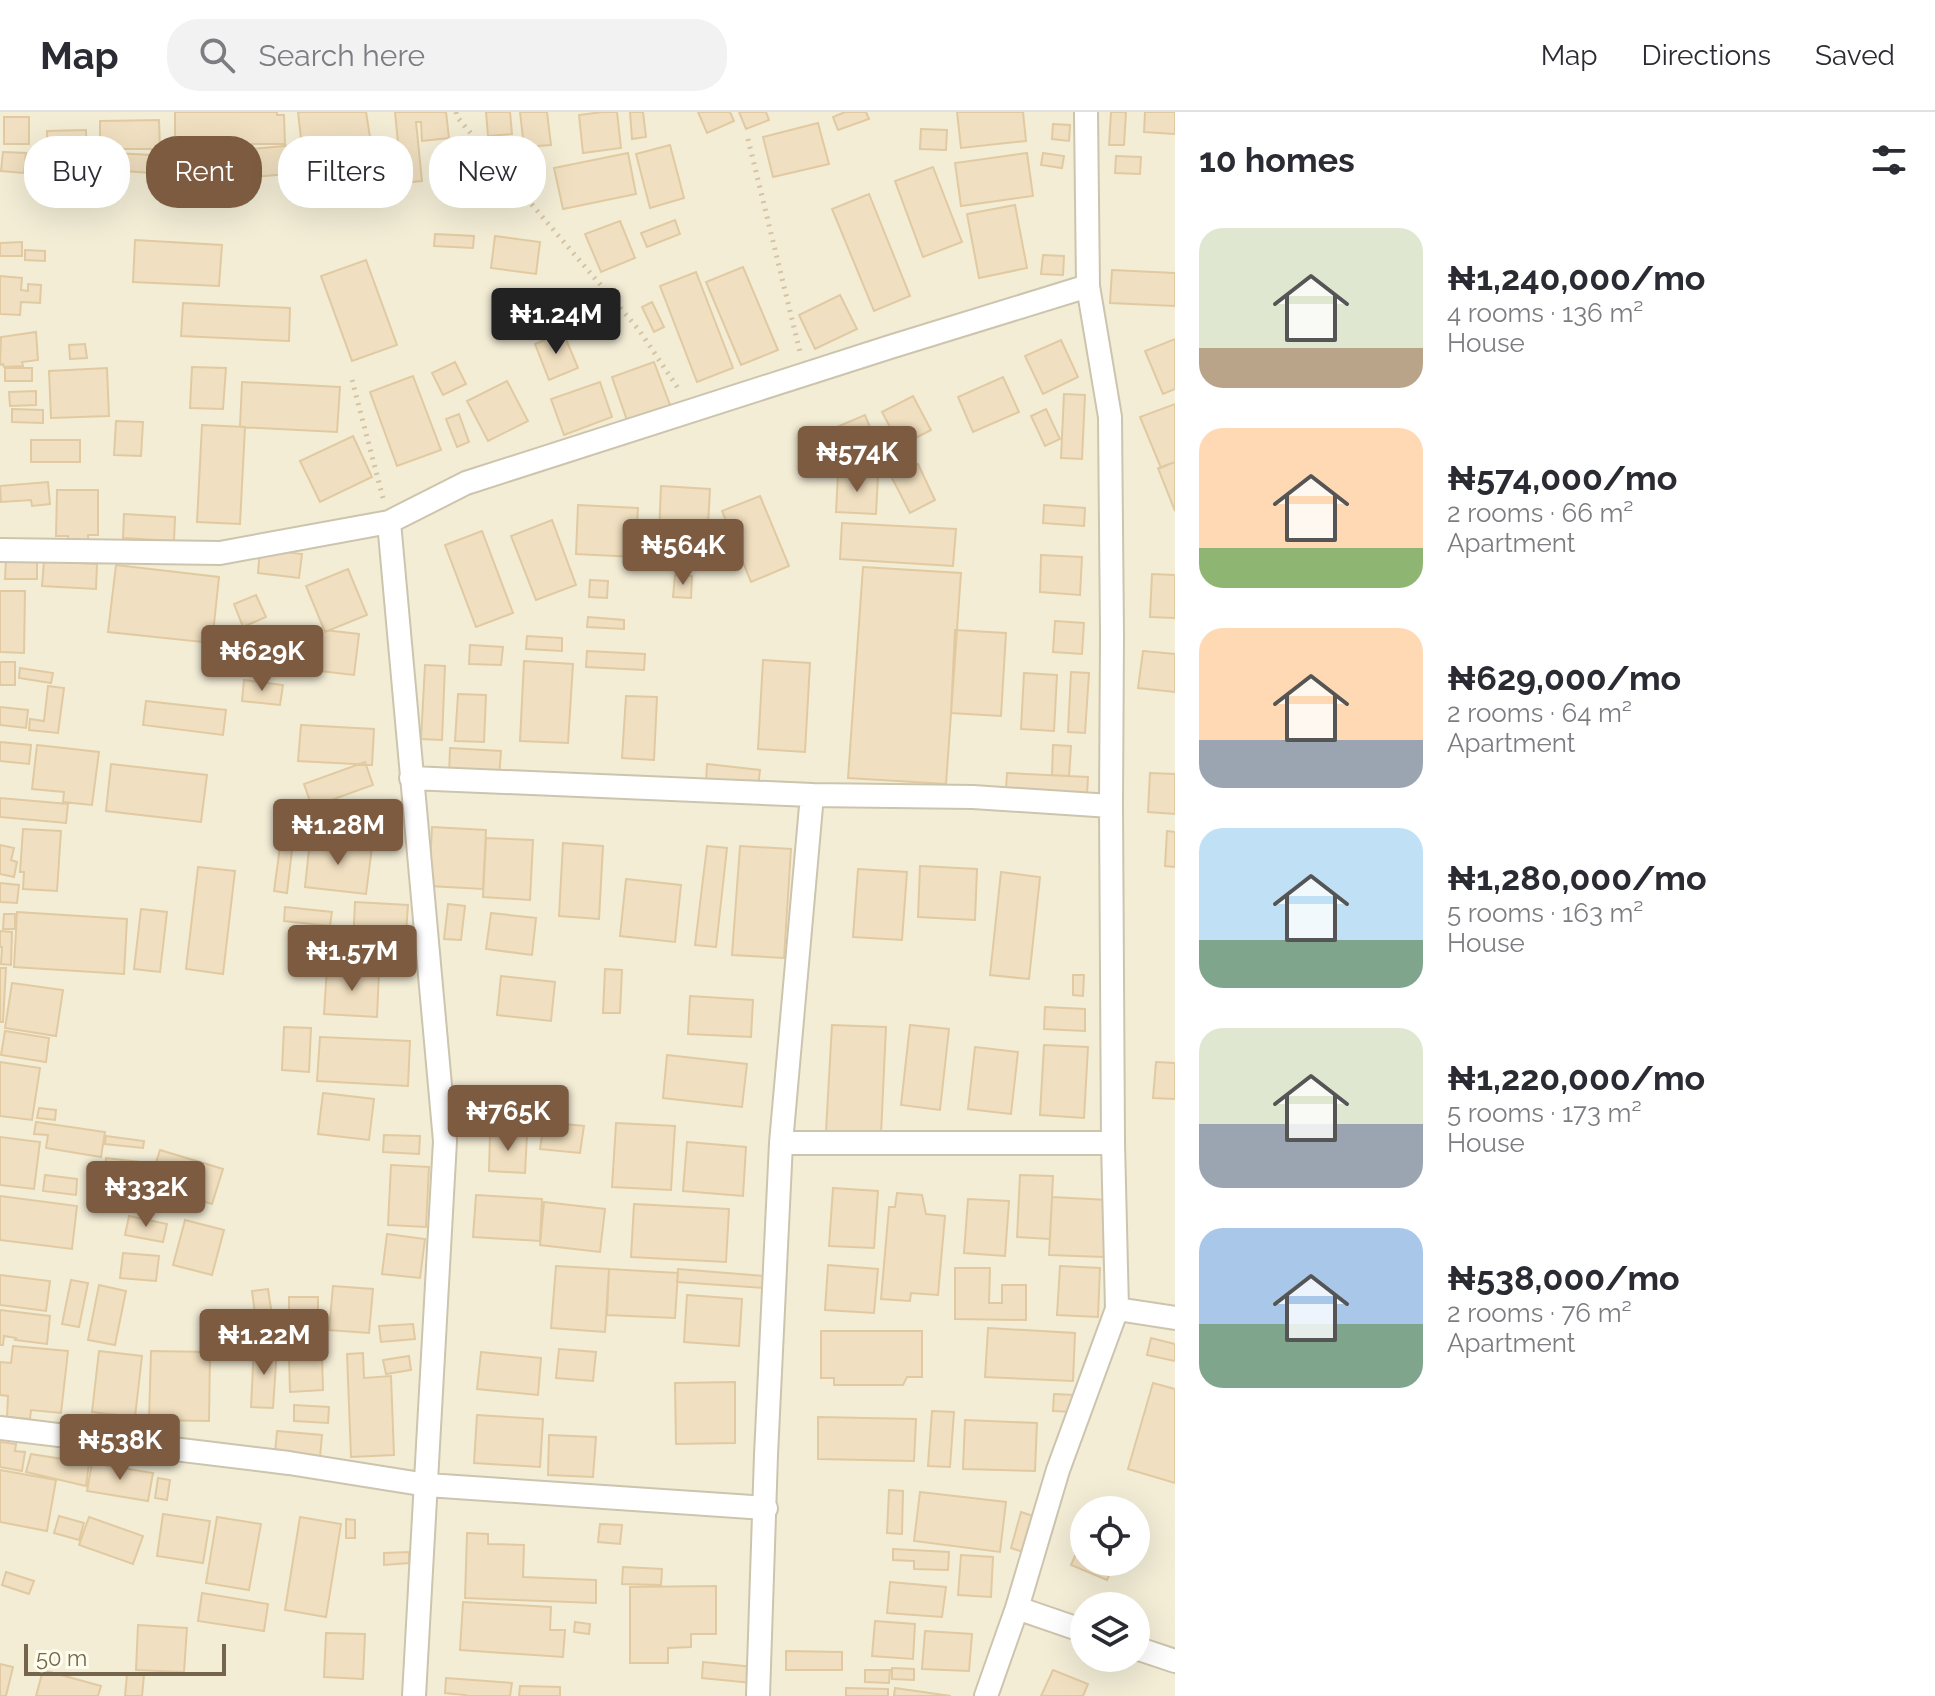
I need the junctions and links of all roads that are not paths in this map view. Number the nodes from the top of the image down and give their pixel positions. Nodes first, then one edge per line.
1 (1086, 112) edge
2 (1088, 286) junction
3 (389, 522) junction
4 (0, 550) edge
5 (411, 778) junction
6 (812, 795) junction
7 (1111, 806) junction
8 (781, 1143) junction
9 (1113, 1143) junction
10 (1117, 1309) junction
11 (1175, 1318) edge
12 (0, 1428) edge
13 (427, 1485) junction
14 (766, 1508) junction
15 (1017, 1608) junction
16 (1070, 1626) edge
17 (1150, 1653) edge
18 (1175, 1661) edge
19 (414, 1696) edge
20 (758, 1696) edge
21 (986, 1696) edge

1 - 2 street
2 - 3 street
2 - 7 street
3 - 4 street
3 - 5 street
5 - 6 street
5 - 13 street
6 - 7 street
6 - 8 street
7 - 9 street
8 - 9 street
8 - 14 street
9 - 10 street
10 - 11 street
10 - 15 street
12 - 13 street
13 - 14 street
13 - 19 street
14 - 20 street
15 - 16 street
15 - 21 street
17 - 18 street

